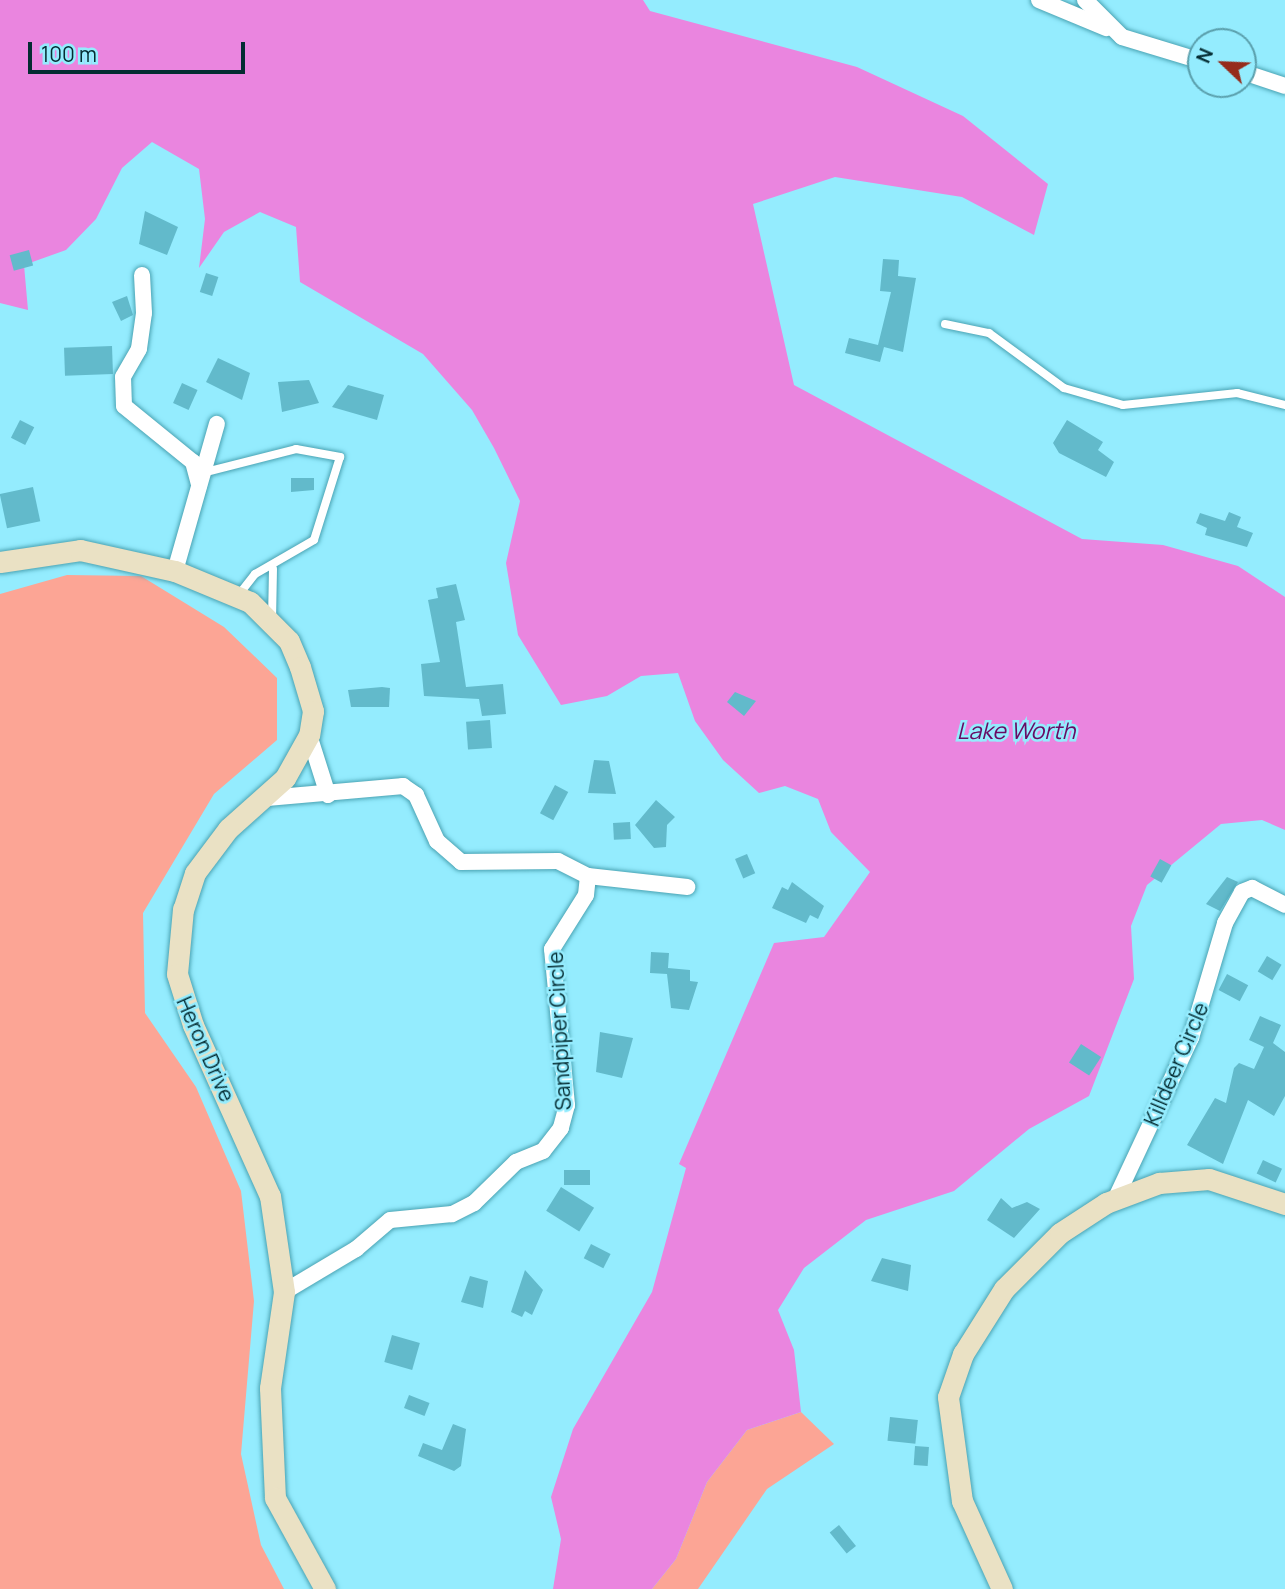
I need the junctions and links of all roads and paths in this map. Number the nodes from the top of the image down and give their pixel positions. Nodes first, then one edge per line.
1 (1039, 0) edge
2 (1085, 0) edge
3 (1112, 30) junction
4 (1187, 57) edge
5 (1257, 77) edge
6 (1285, 86) edge
7 (142, 275) dead end
8 (945, 324) dead end
9 (1285, 405) edge
10 (217, 424) dead end
11 (201, 479) junction
12 (0, 562) edge
13 (273, 569) junction
14 (175, 571) junction
15 (238, 597) junction
16 (272, 621) junction
17 (309, 735) junction
18 (328, 795) junction
19 (267, 799) junction
20 (588, 876) junction
21 (687, 887) dead end
22 (1285, 905) edge
23 (1115, 1200) junction
24 (1285, 1204) edge
25 (284, 1292) junction
26 (325, 1589) edge
27 (1002, 1589) edge

1 - 3 street
2 - 3 street
3 - 4 street
5 - 6 street
7 - 11 street
8 - 9 lane
10 - 11 street
11 - 13 lane
11 - 14 street
12 - 14 street
13 - 15 lane
13 - 16 lane
14 - 15 street
15 - 16 street
16 - 17 street
17 - 18 street
17 - 19 street, Heron Drive
18 - 19 street
18 - 20 street
19 - 25 street, Heron Drive
20 - 21 street
20 - 25 street, Sandpiper Circle
22 - 23 street, Killdeer Circle
23 - 24 street
23 - 27 street
25 - 26 street, Heron Drive

